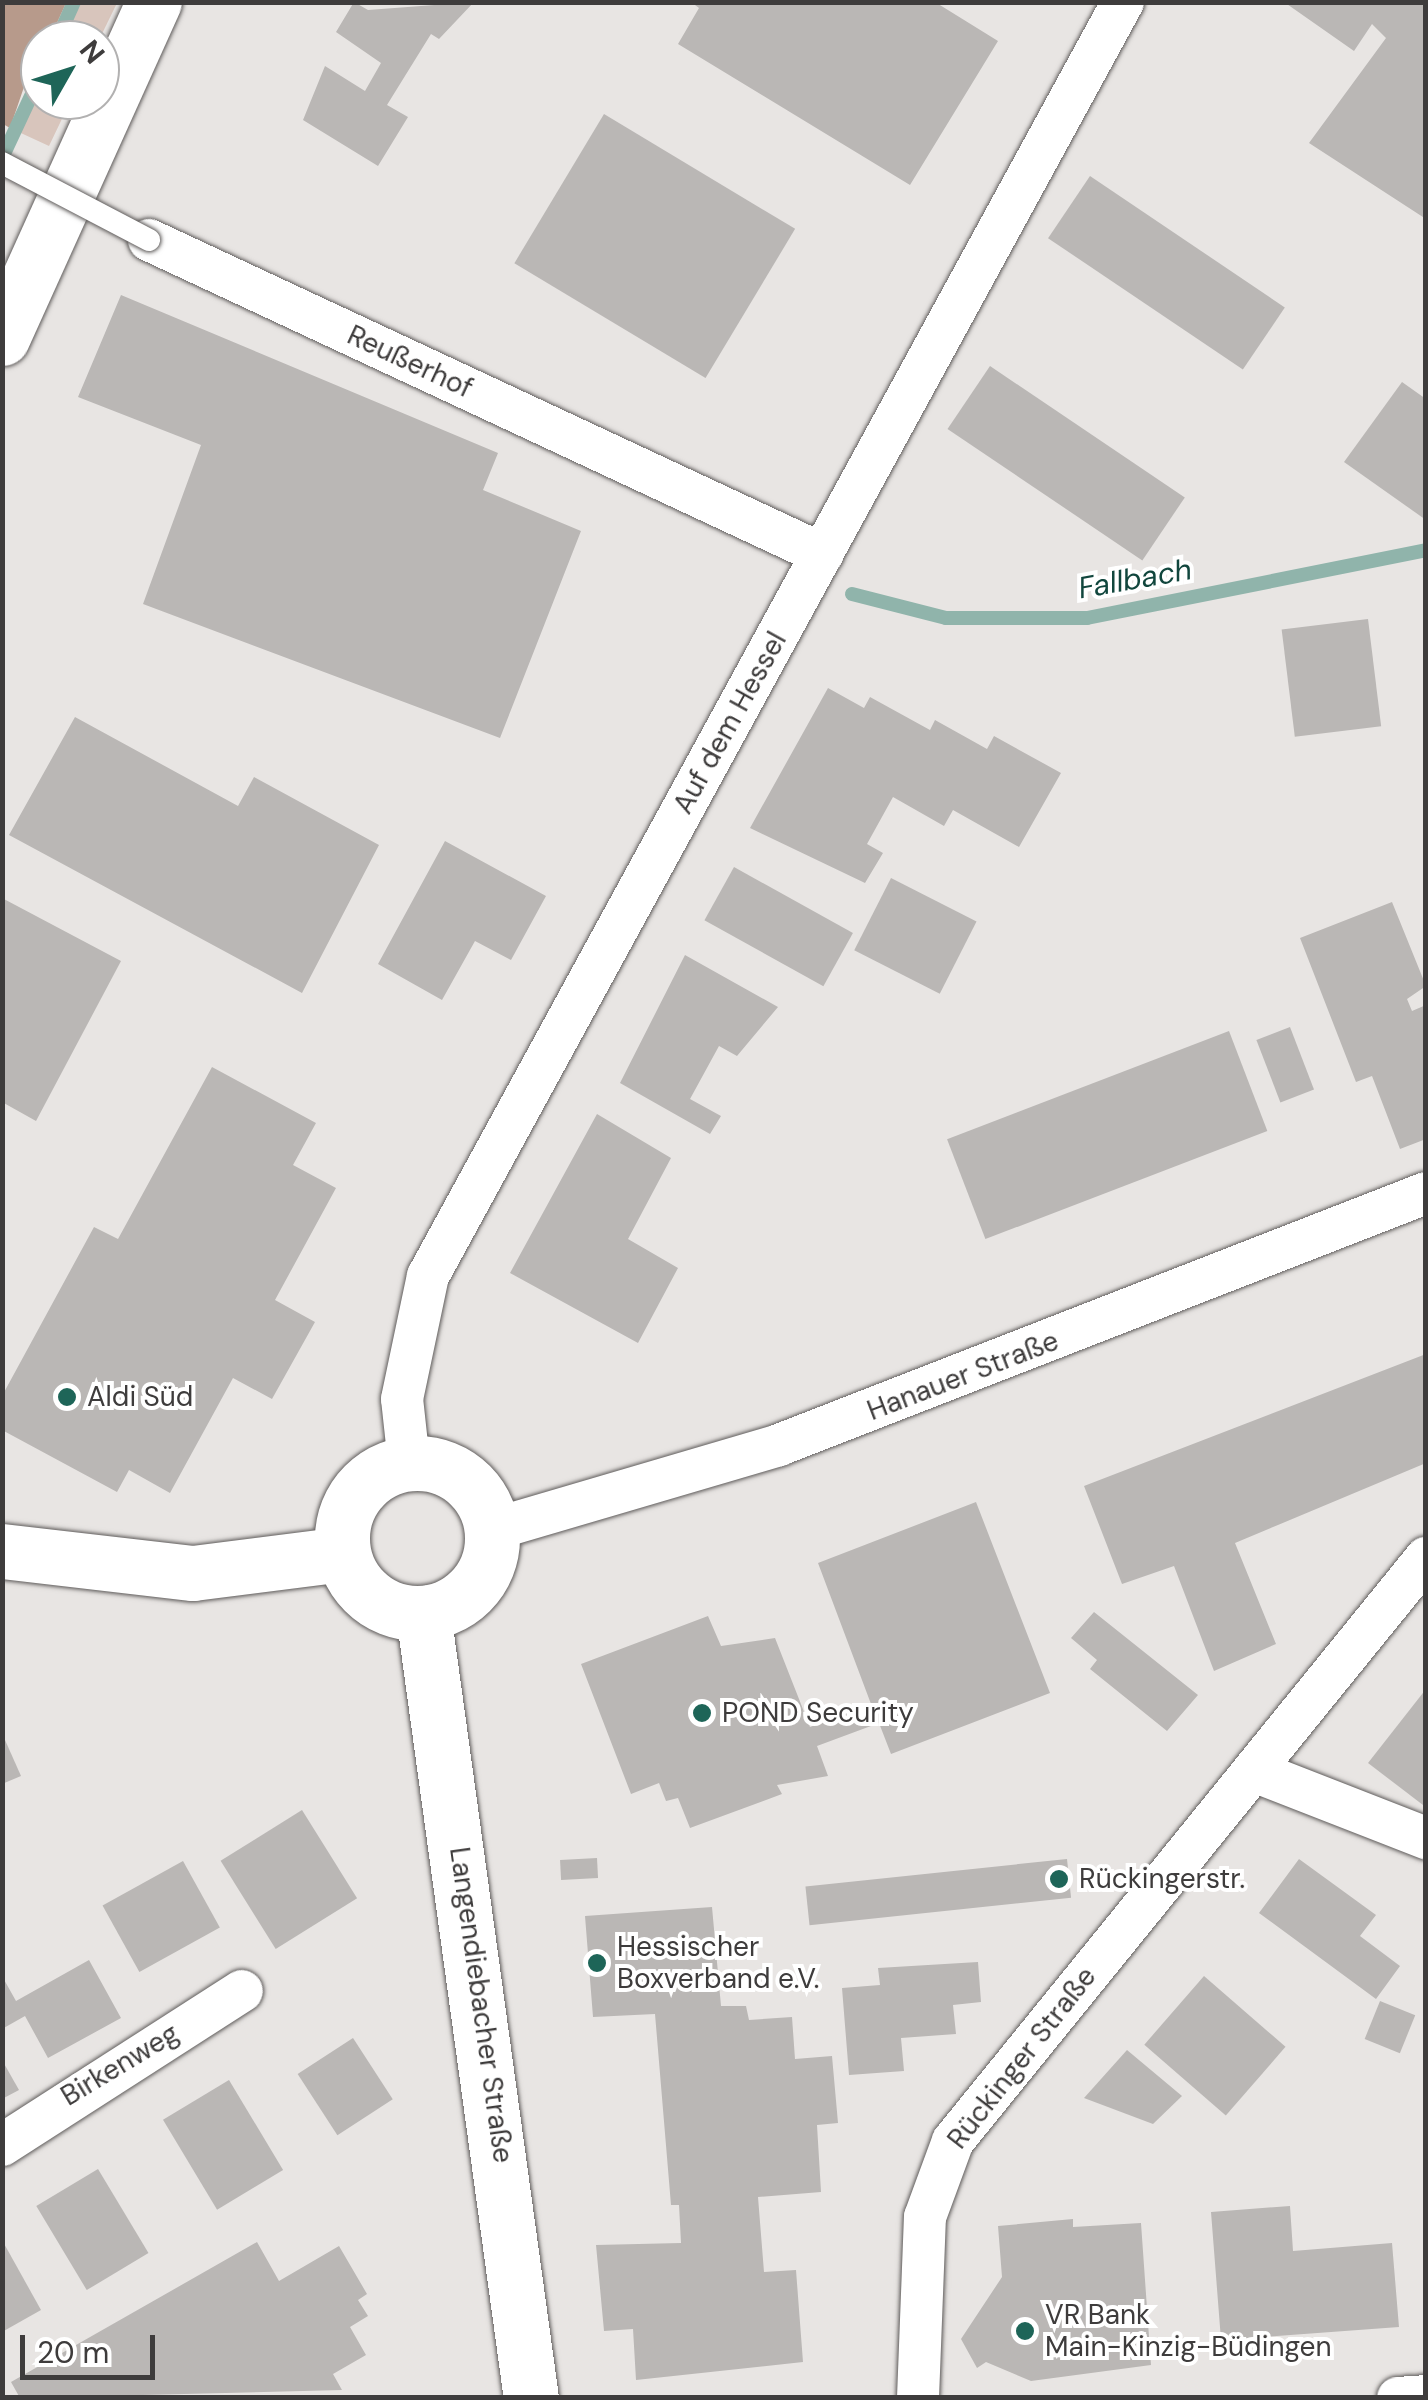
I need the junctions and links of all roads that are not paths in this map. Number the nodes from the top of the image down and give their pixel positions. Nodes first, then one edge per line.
1 (154, 2) edge
2 (1123, 2) edge
3 (2, 163) edge
4 (149, 240) joint
5 (8, 324) edge
6 (822, 554) junction
7 (1426, 1193) edge
8 (409, 1463) junction
9 (491, 1530) junction
10 (2, 1551) edge
11 (343, 1554) junction
12 (1426, 1558) edge
13 (423, 1613) junction
14 (1254, 1771) junction
15 (1426, 1838) edge
16 (242, 1990) dead end
17 (2, 2145) edge
18 (1426, 2396) edge
19 (531, 2398) edge
20 (918, 2398) edge
21 (1398, 2398) edge

1 - 5 street
2 - 6 street, Auf dem Hessel
3 - 4 lane, Reußerhof, bridge
4 - 6 street, Reußerhof
6 - 8 street, Auf dem Hessel
7 - 9 street, Hanauer Straße
8 - 9 street
8 - 11 street
9 - 13 street
10 - 11 street
11 - 13 street
12 - 14 street, Rückinger Straße
13 - 19 street, Langendiebacher Straße
14 - 15 street
14 - 20 street, Rückinger Straße
16 - 17 street, Birkenweg
18 - 21 street

